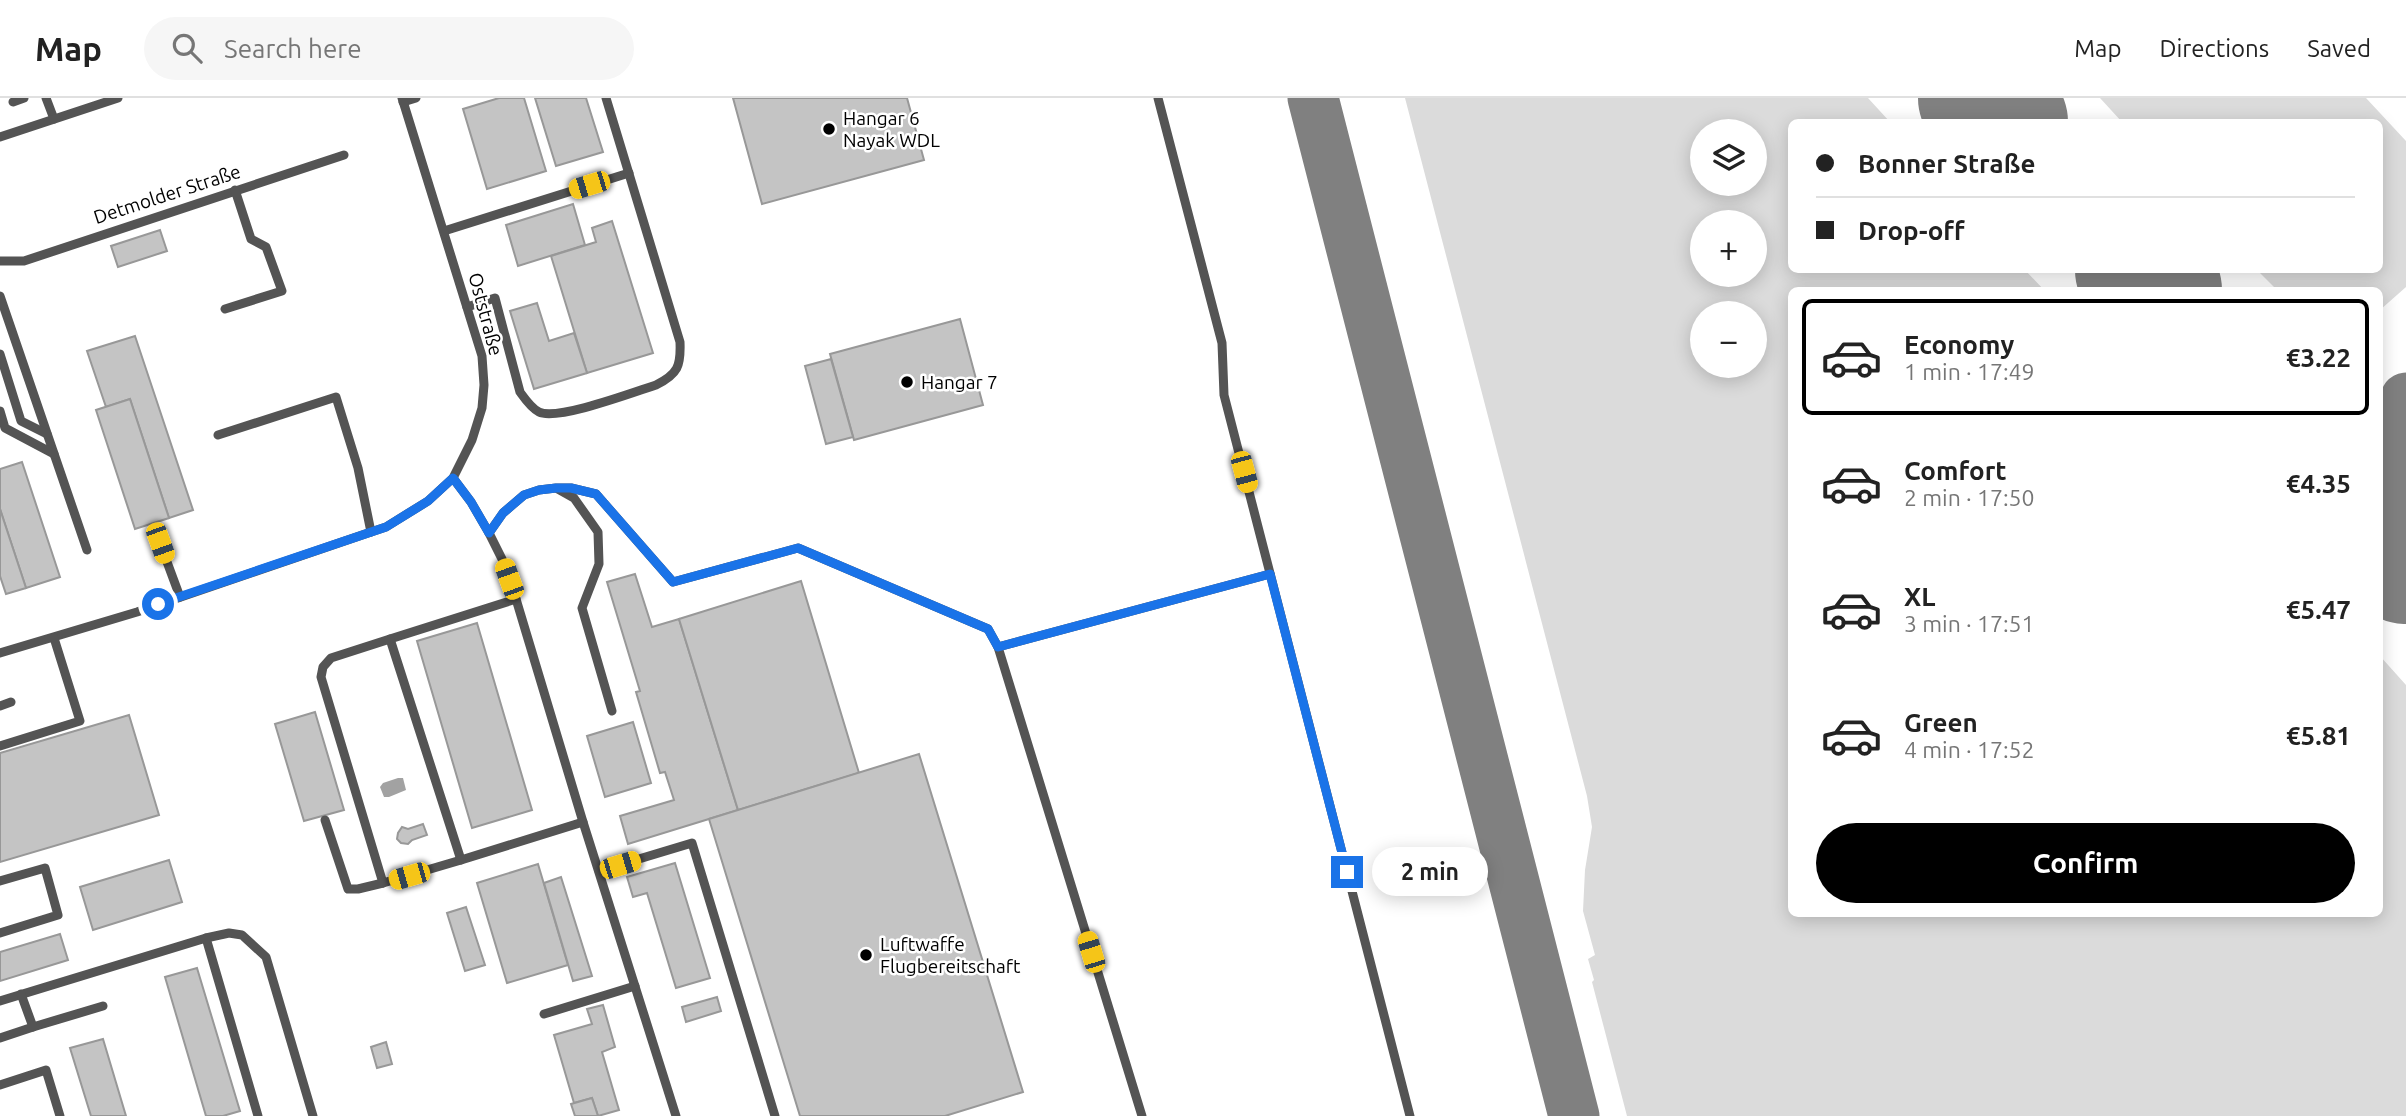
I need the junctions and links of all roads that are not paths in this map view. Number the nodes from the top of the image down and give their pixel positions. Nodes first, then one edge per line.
1 (24, 98) edge
2 (46, 98) edge
3 (118, 98) edge
4 (416, 98) edge
5 (607, 98) edge
6 (1158, 98) edge
7 (402, 100) edge
8 (13, 102) dead end
9 (54, 119) junction
10 (0, 136) edge
11 (344, 155) dead end
12 (629, 173) junction
13 (235, 190) junction
14 (444, 231) junction
15 (0, 261) edge
16 (0, 296) edge
17 (467, 307) junction
18 (225, 309) dead end
19 (0, 354) edge
20 (0, 411) edge
21 (47, 434) junction
22 (218, 435) dead end
23 (54, 454) junction
24 (453, 478) junction
25 (556, 488) junction
26 (371, 532) junction
27 (489, 533) junction
28 (160, 543) dead end
29 (87, 550) dead end
30 (1270, 574) junction
31 (180, 597) junction
32 (516, 599) junction
33 (54, 638) junction
34 (390, 639) junction
35 (998, 647) junction
36 (0, 653) edge
37 (11, 702) dead end
38 (0, 706) edge
39 (612, 710) dead end
40 (0, 746) edge
41 (325, 820) dead end
42 (583, 822) junction
43 (461, 860) junction
44 (599, 871) junction
45 (0, 881) edge
46 (383, 883) junction
47 (0, 933) edge
48 (206, 939) junction
49 (635, 986) junction
50 (21, 994) junction
51 (0, 1001) edge
52 (103, 1006) dead end
53 (544, 1014) dead end
54 (33, 1027) junction
55 (0, 1038) edge
56 (0, 1085) edge
57 (60, 1116) edge
58 (258, 1116) edge
59 (313, 1116) edge
60 (676, 1116) edge
61 (775, 1116) edge
62 (1142, 1116) edge
63 (1410, 1116) edge

1 - 8 lane
2 - 9 lane
3 - 9 lane
4 - 7 lane
5 - 12 lane
6 - 30 lane
7 - 14 lane, Oststraße
9 - 10 lane
11 - 13 lane, Detmolder Straße
12 - 14 lane
12 - 17 lane
13 - 15 lane, Detmolder Straße
13 - 18 lane
14 - 17 lane, Oststraße
16 - 21 lane
17 - 24 lane, Oststraße
19 - 21 lane
20 - 23 lane
21 - 23 lane
22 - 26 lane
23 - 29 lane
24 - 26 lane, Oststraße
24 - 27 lane
25 - 27 lane
25 - 35 lane
25 - 39 lane
26 - 31 lane, Oststraße
27 - 32 lane
28 - 31 lane
30 - 35 lane
30 - 63 lane
31 - 33 lane, Oststraße
32 - 34 lane
32 - 42 lane
33 - 36 lane, Oststraße
33 - 40 lane
34 - 43 lane
34 - 46 lane
35 - 62 lane
37 - 38 lane
41 - 46 lane
42 - 43 lane
42 - 44 lane
43 - 46 lane
44 - 49 lane
44 - 61 lane
45 - 47 lane
48 - 50 lane
48 - 58 lane
48 - 59 lane
49 - 53 lane
49 - 60 lane
50 - 51 lane
50 - 54 lane
52 - 54 lane
54 - 55 lane
56 - 57 lane

